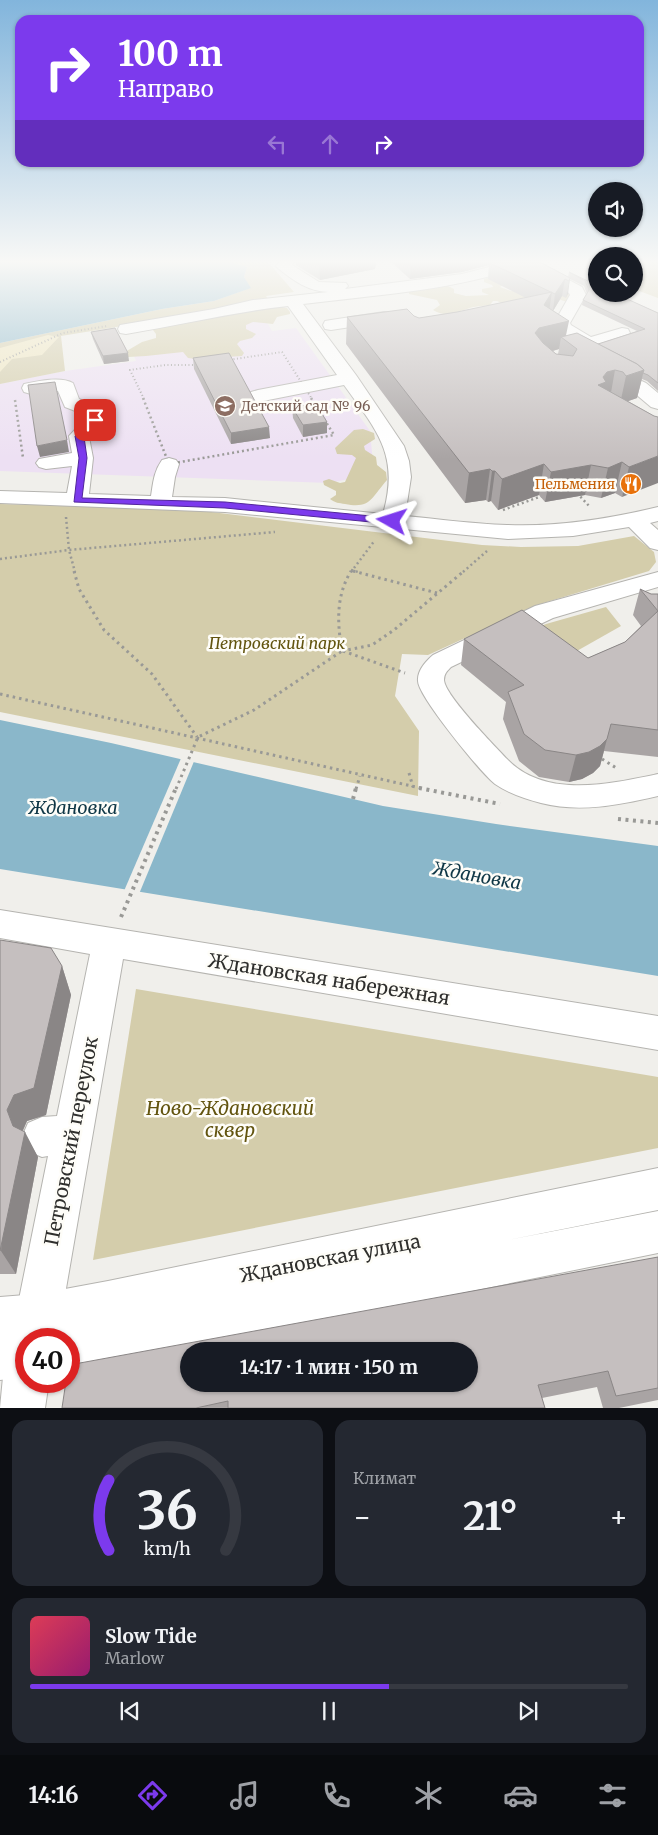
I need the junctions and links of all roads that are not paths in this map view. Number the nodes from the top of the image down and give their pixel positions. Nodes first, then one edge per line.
1 (134, 328) edge
2 (326, 328) joint
3 (564, 328) edge
4 (126, 329) dead end
5 (622, 333) dead end
6 (345, 342) dead end
7 (574, 351) junction
8 (350, 379) junction
9 (31, 388) edge
10 (258, 396) dead end
11 (658, 403) edge
12 (83, 458) junction
13 (46, 463) road end
14 (169, 464) road end
15 (0, 498) edge
16 (161, 502) junction
17 (71, 504) junction
18 (658, 514) edge
19 (634, 520) junction
20 (384, 528) junction
21 (658, 542) edge
22 (658, 579) edge
23 (658, 785) edge
24 (0, 924) edge
25 (115, 929) junction
26 (658, 1033) edge
27 (658, 1189) edge
28 (658, 1232) edge
29 (34, 1328) edge
30 (62, 1328) edge
31 (80, 1336) edge
32 (15, 1347) edge
33 (0, 1357) edge
34 (23, 1393) edge
35 (21, 1408) edge

1 - 4 street
2 - 6 street
2 - 8 street
3 - 7 street
5 - 7 street
7 - 11 street
8 - 10 street
8 - 20 street
9 - 12 street
12 - 13 street
12 - 17 street
14 - 16 street
15 - 17 street
16 - 17 street
16 - 20 street
18 - 19 street
19 - 20 street
19 - 21 street
22 - 23 street
24 - 25 street, Ждановская набережная
25 - 26 street, Ждановская набережная
25 - 29 street, Петровский переулок
27 - 30 street, Ждановская улица
28 - 31 street, Ждановская улица
32 - 33 street, Ждановская улица
34 - 35 street

